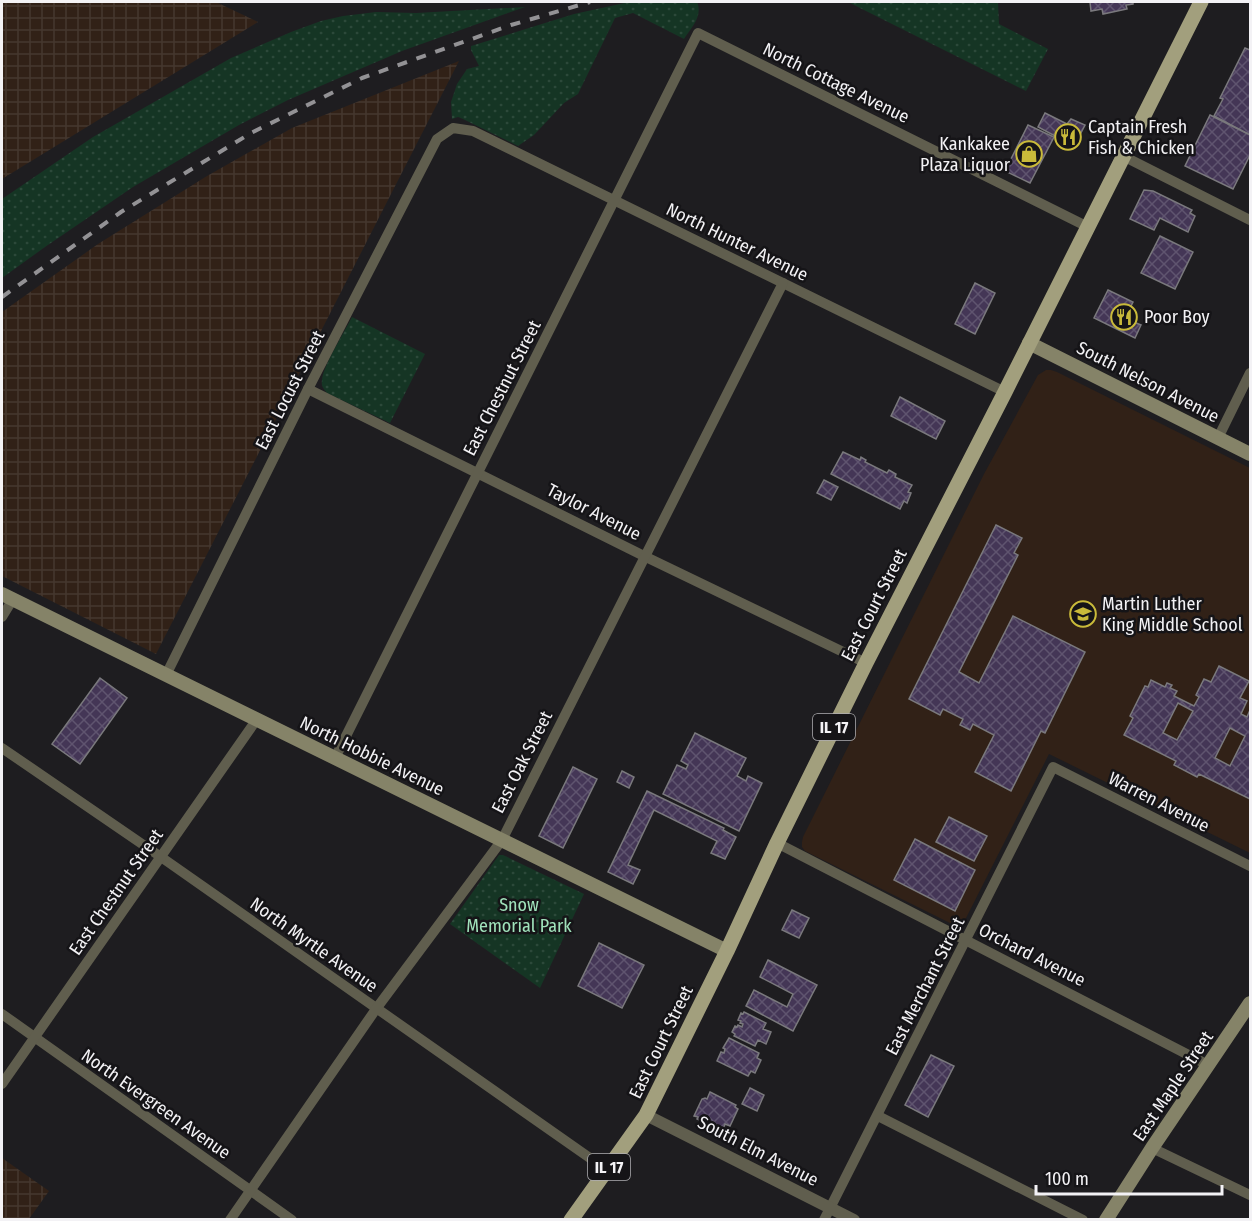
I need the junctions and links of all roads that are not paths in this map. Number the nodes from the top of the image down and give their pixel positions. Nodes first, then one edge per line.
1 (1201, 2) edge
2 (698, 33) joint
3 (453, 128) joint
4 (1123, 156) junction
5 (615, 201) junction
6 (1251, 220) edge
7 (1088, 227) junction
8 (783, 283) junction
9 (1029, 343) junction
10 (1251, 373) edge
11 (308, 389) junction
12 (1005, 392) junction
13 (1218, 438) junction
14 (1251, 454) edge
15 (478, 473) junction
16 (646, 557) junction
17 (7, 596) edge
18 (2, 617) edge
19 (866, 663) junction
20 (166, 675) junction
21 (257, 719) junction
22 (2, 748) edge
23 (335, 758) junction
24 (1053, 767) joint
25 (502, 840) junction
26 (777, 843) junction
27 (161, 857) junction
28 (1251, 866) edge
29 (967, 940) junction
30 (728, 951) junction
31 (1251, 1003) edge
32 (376, 1009) junction
33 (2, 1014) edge
34 (34, 1038) junction
35 (1208, 1065) junction
36 (2, 1084) edge
37 (646, 1115) junction
38 (878, 1116) junction
39 (1152, 1148) junction
40 (607, 1170) junction
41 (251, 1190) junction
42 (1251, 1195) edge
43 (830, 1208) junction
44 (230, 1220) edge
45 (292, 1220) edge
46 (571, 1220) edge
47 (824, 1220) edge
48 (854, 1220) edge
49 (1083, 1220) edge
50 (1106, 1220) edge

1 - 4 main road, East Court Street / IL 17
2 - 5 street, East Chestnut Street
2 - 7 street, North Cottage Avenue
3 - 5 street, North Hunter Avenue
3 - 11 street, East Locust Street
4 - 6 street
4 - 7 main road, East Court Street / IL 17
5 - 8 street, North Hunter Avenue
5 - 15 street, East Chestnut Street
7 - 9 main road, East Court Street / IL 17
8 - 12 street, North Hunter Avenue
8 - 16 street, East Oak Street
9 - 12 main road, East Court Street / IL 17
9 - 13 main road, South Nelson Avenue
10 - 13 street
11 - 15 street, Taylor Avenue
11 - 20 street, East Locust Street
12 - 19 main road, East Court Street / IL 17
13 - 14 main road, South Nelson Avenue
15 - 16 street, Taylor Avenue
15 - 23 street, East Chestnut Street
16 - 19 street, Taylor Avenue
16 - 25 street, East Oak Street
17 - 18 street
17 - 20 main road, North Hobbie Avenue
19 - 26 main road, East Court Street / IL 17
20 - 21 main road, North Hobbie Avenue
21 - 23 main road, North Hobbie Avenue
21 - 27 street, East Chestnut Street
22 - 27 street, North Myrtle Avenue
23 - 25 main road, North Hobbie Avenue
24 - 28 street, Warren Avenue
24 - 29 street, East Merchant Street
25 - 30 main road, North Hobbie Avenue
25 - 32 street, East Oak Street
26 - 29 street, Orchard Avenue
26 - 30 main road, East Court Street / IL 17
27 - 32 street, North Myrtle Avenue
27 - 34 street, East Chestnut Street
29 - 35 street, Orchard Avenue
29 - 38 street, East Merchant Street
30 - 37 main road, East Court Street / IL 17
31 - 35 main road, East Maple Street
32 - 40 street, North Myrtle Avenue
32 - 41 street, East Oak Street
33 - 34 street, North Evergreen Avenue
34 - 36 street, East Chestnut Street
34 - 41 street, North Evergreen Avenue
35 - 39 main road, East Maple Street
37 - 40 main road, East Court Street / IL 17
37 - 43 street, South Elm Avenue
38 - 43 street, East Merchant Street
38 - 49 street
39 - 42 street
39 - 50 main road, East Maple Street
40 - 46 main road, East Court Street / IL 17
41 - 44 street, East Oak Street
41 - 45 street, North Evergreen Avenue
43 - 47 street, East Merchant Street
43 - 48 street, South Elm Avenue

